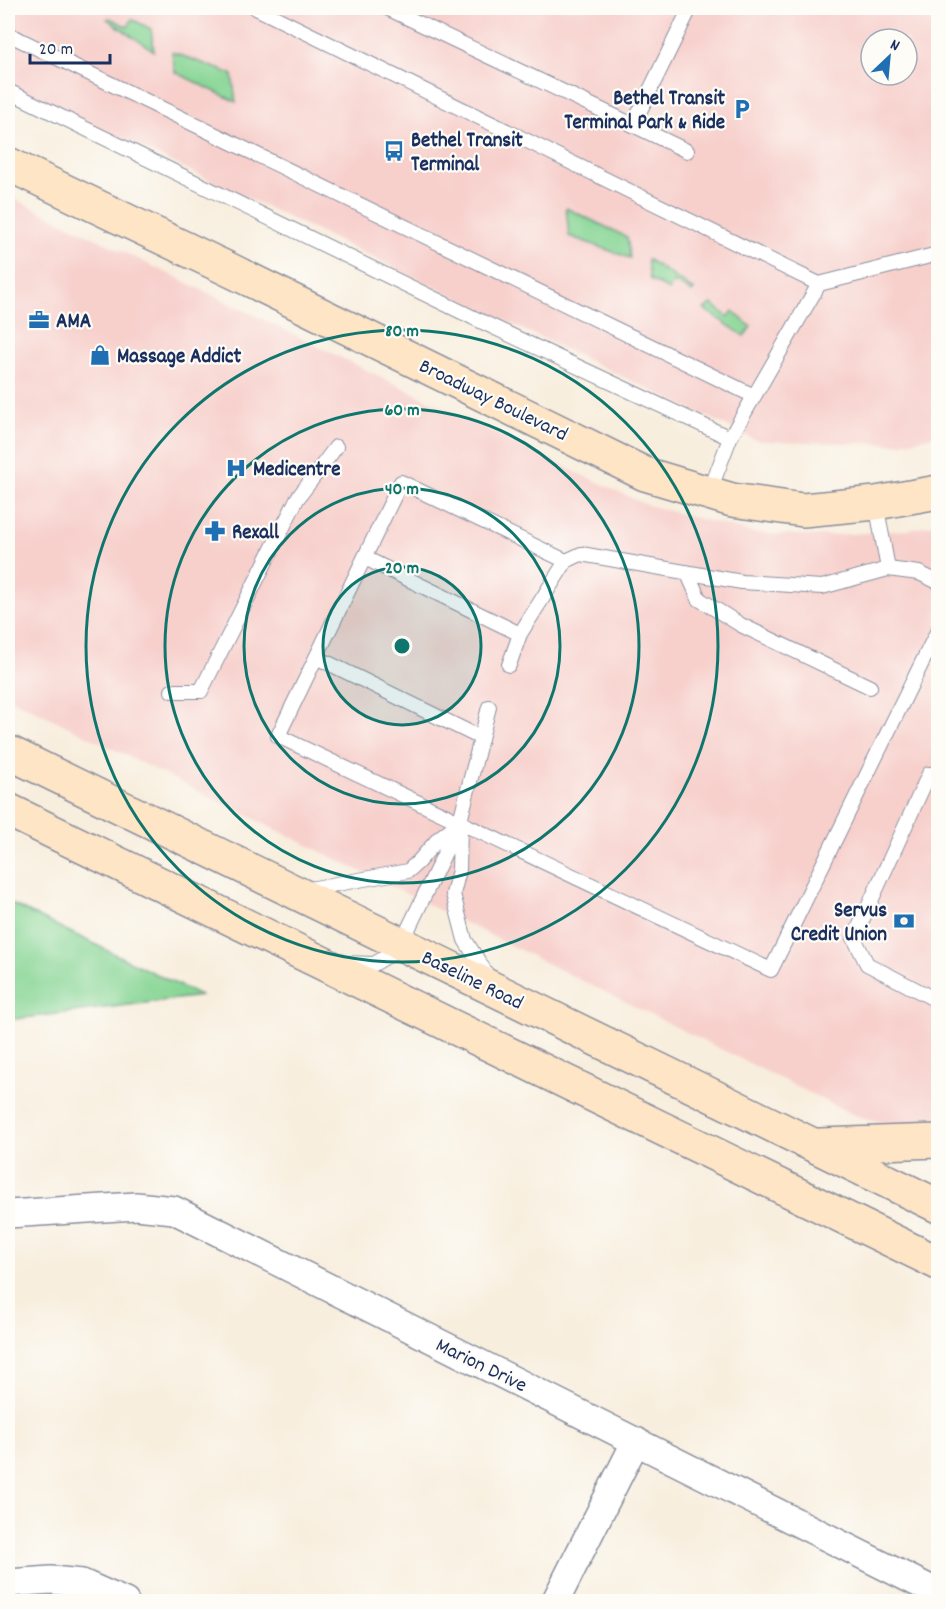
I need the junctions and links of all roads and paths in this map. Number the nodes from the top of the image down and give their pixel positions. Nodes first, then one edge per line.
1 (256, 8) edge
2 (387, 8) edge
3 (690, 8) edge
4 (8, 34) edge
5 (8, 91) edge
6 (633, 125) junction
7 (687, 151) dead end
8 (8, 164) edge
9 (939, 254) edge
10 (819, 284) junction
11 (754, 396) junction
12 (730, 438) junction
13 (336, 447) dead end
14 (939, 492) edge
15 (709, 493) junction
16 (876, 502) junction
17 (365, 558) junction
18 (566, 561) junction
19 (888, 569) junction
20 (687, 572) junction
21 (939, 582) edge
22 (939, 630) edge
23 (520, 634) junction
24 (316, 657) junction
25 (509, 665) dead end
26 (870, 687) dead end
27 (172, 691) dead end
28 (489, 707) dead end
29 (481, 738) junction
30 (8, 752) edge
31 (939, 775) edge
32 (8, 810) edge
33 (460, 821) junction
34 (294, 892) junction
35 (401, 944) junction
36 (322, 963) junction
37 (498, 992) junction
38 (939, 1001) edge
39 (939, 1141) edge
40 (815, 1146) junction
41 (939, 1206) edge
42 (8, 1214) edge
43 (939, 1263) edge
44 (636, 1441) junction
45 (8, 1583) edge
46 (939, 1593) edge
47 (125, 1602) edge
48 (555, 1602) edge

1 - 10 lane
2 - 6 lane
3 - 6 lane
4 - 11 lane
5 - 12 lane
6 - 7 lane
8 - 15 main road, Broadway Boulevard
9 - 10 lane
10 - 11 lane
11 - 12 lane
12 - 15 lane
13 - 27 lane
14 - 16 main road, Broadway Boulevard
15 - 16 main road, Broadway Boulevard
16 - 19 lane
17 - 18 lane
17 - 23 lane
17 - 24 lane
18 - 20 lane
18 - 23 lane
19 - 20 lane
19 - 21 lane
20 - 26 lane
22 - 33 lane
23 - 25 lane
24 - 29 lane
24 - 33 lane
28 - 29 lane
29 - 33 lane
30 - 34 main road, Baseline Road
31 - 38 lane
32 - 36 main road
33 - 34 lane
33 - 35 lane
33 - 37 lane
34 - 35 main road, Baseline Road
35 - 36 lane
35 - 37 main road, Baseline Road
36 - 43 main road
37 - 40 main road, Baseline Road
39 - 40 main road
40 - 41 main road, Baseline Road
42 - 44 street, Marion Drive
44 - 46 street, Marion Drive
44 - 48 street
45 - 47 street

